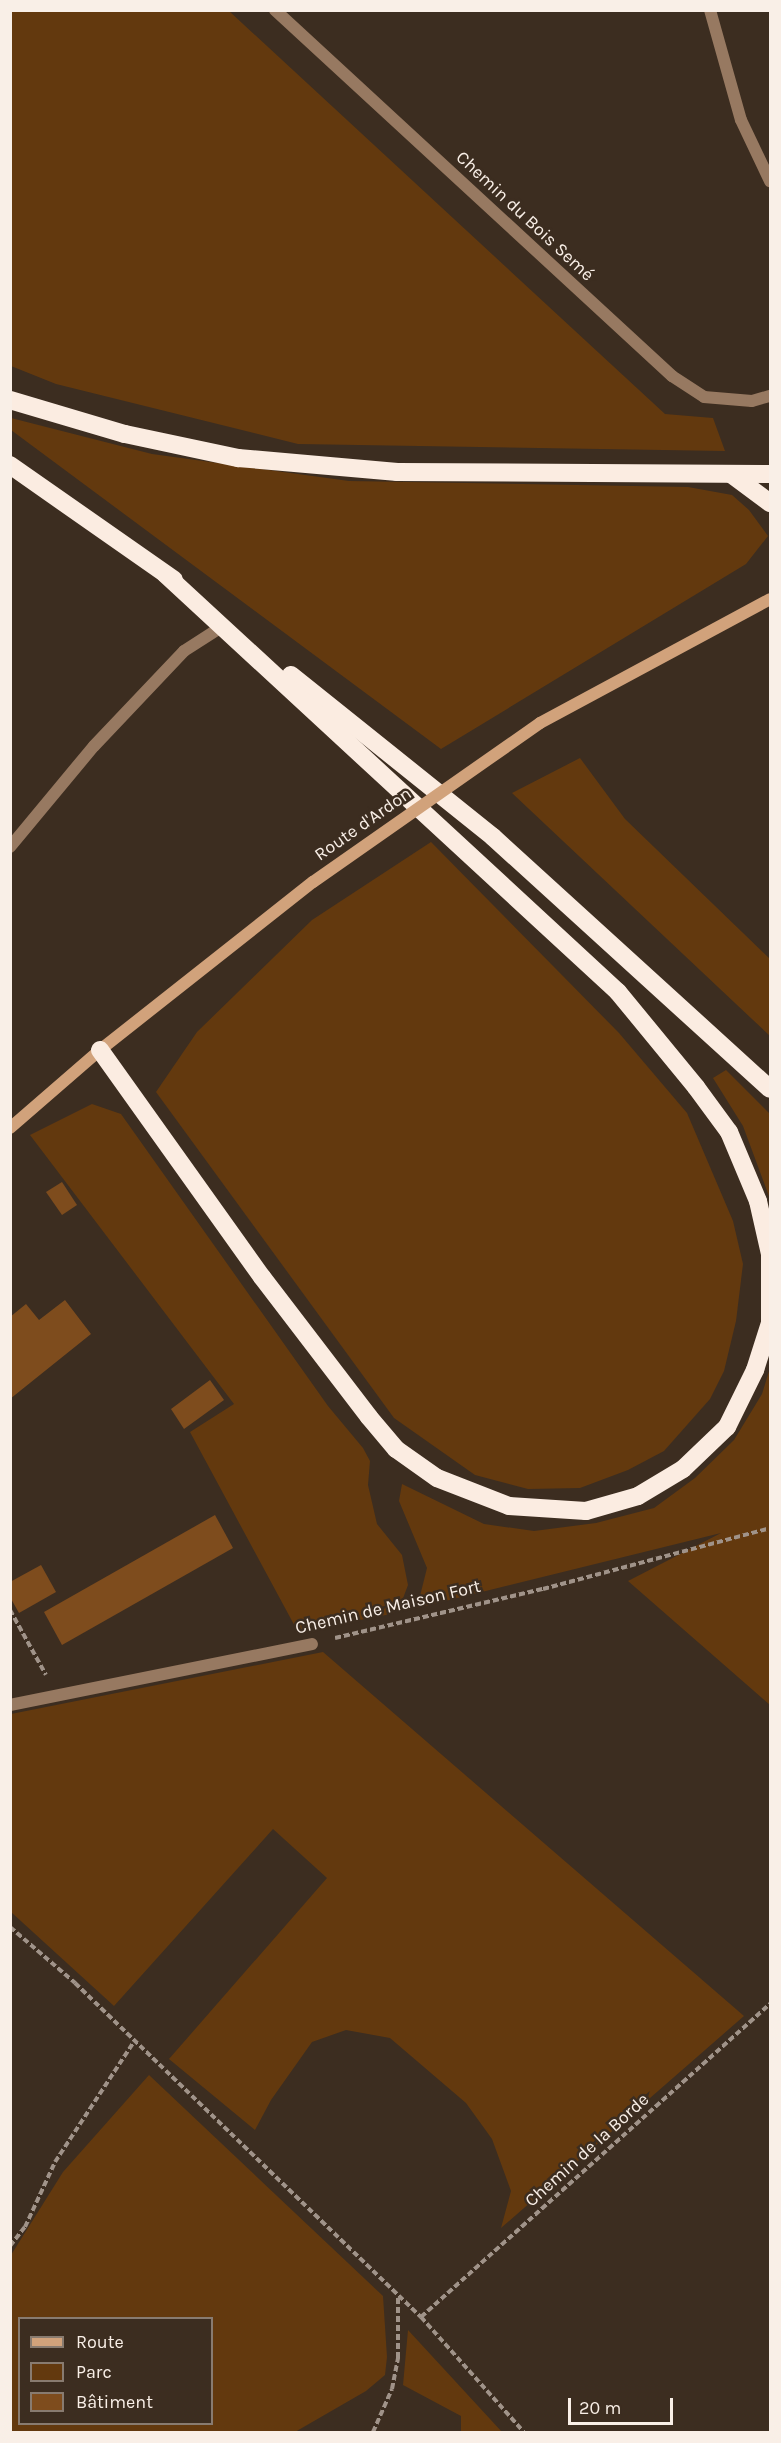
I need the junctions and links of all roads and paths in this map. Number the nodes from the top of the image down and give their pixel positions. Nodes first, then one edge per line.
1 (275, 10) edge
2 (710, 10) edge
3 (771, 181) edge
4 (771, 396) edge
5 (10, 400) edge
6 (10, 465) edge
7 (731, 474) junction
8 (771, 474) edge
9 (771, 503) edge
10 (165, 574) junction
11 (771, 600) edge
12 (223, 626) junction
13 (10, 847) edge
14 (100, 1050) junction
15 (771, 1089) edge
16 (10, 1128) edge
17 (771, 1528) edge
18 (10, 1610) edge
19 (312, 1644) joint
20 (58, 1697) junction
21 (10, 1705) edge
22 (10, 1927) edge
23 (771, 2004) edge
24 (135, 2040) junction
25 (10, 2246) edge
26 (398, 2295) junction
27 (421, 2317) junction
28 (373, 2433) edge
29 (524, 2433) edge

1 - 4 street, Chemin du Bois Semé
2 - 3 street
5 - 7 highway
6 - 10 highway
7 - 8 highway
7 - 9 highway
10 - 12 highway
10 - 15 highway
11 - 14 main road, Route d'Ardon, bridge
12 - 13 street
12 - 14 highway
14 - 16 main road, Route d'Ardon
17 - 19 path, Chemin de Maison Fort
18 - 20 path
19 - 20 street, Chemin de Maison Fort
20 - 21 street, Chemin de Maison Fort
22 - 24 path
23 - 27 path, Chemin de la Borde
24 - 25 path
24 - 26 path
26 - 27 path
26 - 28 path
27 - 29 path

